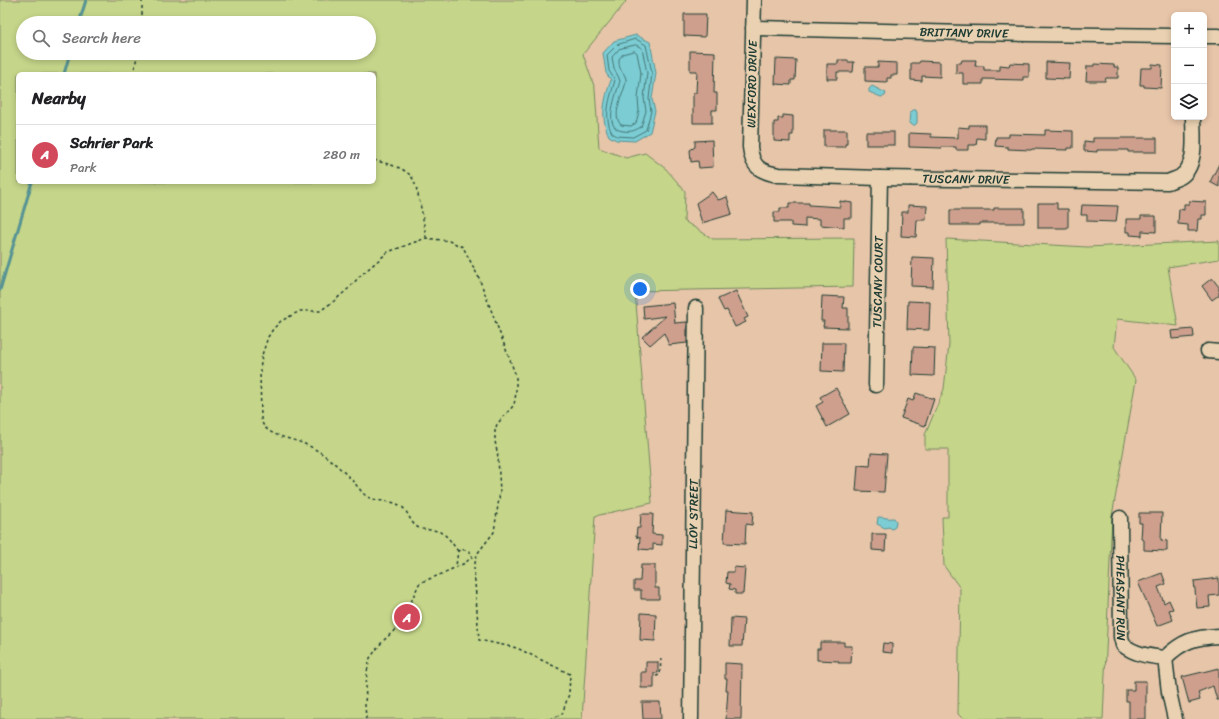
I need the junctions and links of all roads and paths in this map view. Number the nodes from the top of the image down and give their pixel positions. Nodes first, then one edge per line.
1 (142, 0) edge
2 (754, 0) edge
3 (142, 16) edge
4 (753, 28) junction
5 (1171, 36) edge
6 (1207, 36) edge
7 (1219, 36) edge
8 (136, 60) edge
9 (133, 72) edge
10 (1193, 120) edge
11 (376, 161) edge
12 (757, 167) joint
13 (880, 178) junction
14 (426, 238) junction
15 (696, 308) dead end
16 (876, 385) dead end
17 (1120, 518) dead end
18 (458, 551) junction
19 (472, 555) junction
20 (477, 556) junction
21 (456, 566) junction
22 (1219, 636) edge
23 (661, 657) dead end
24 (1165, 658) junction
25 (656, 676) dead end
26 (366, 719) edge
27 (551, 719) edge
28 (692, 719) edge
29 (1174, 719) edge

1 - 3 path
2 - 4 street, WEXFORD DRIVE
4 - 5 street, BRITTANY DRIVE
4 - 12 street, WEXFORD DRIVE
6 - 7 street
8 - 9 path
10 - 13 street, TUSCANY DRIVE
11 - 14 path
12 - 13 street, TUSCANY DRIVE
13 - 16 street, TUSCANY COURT
14 - 18 path
14 - 20 path
15 - 28 street, LLOY STREET
17 - 24 street, PHEASANT RUN
18 - 19 path
18 - 21 path
19 - 20 path
19 - 21 path
20 - 27 path
21 - 26 path
22 - 24 street
23 - 25 path
24 - 29 street

